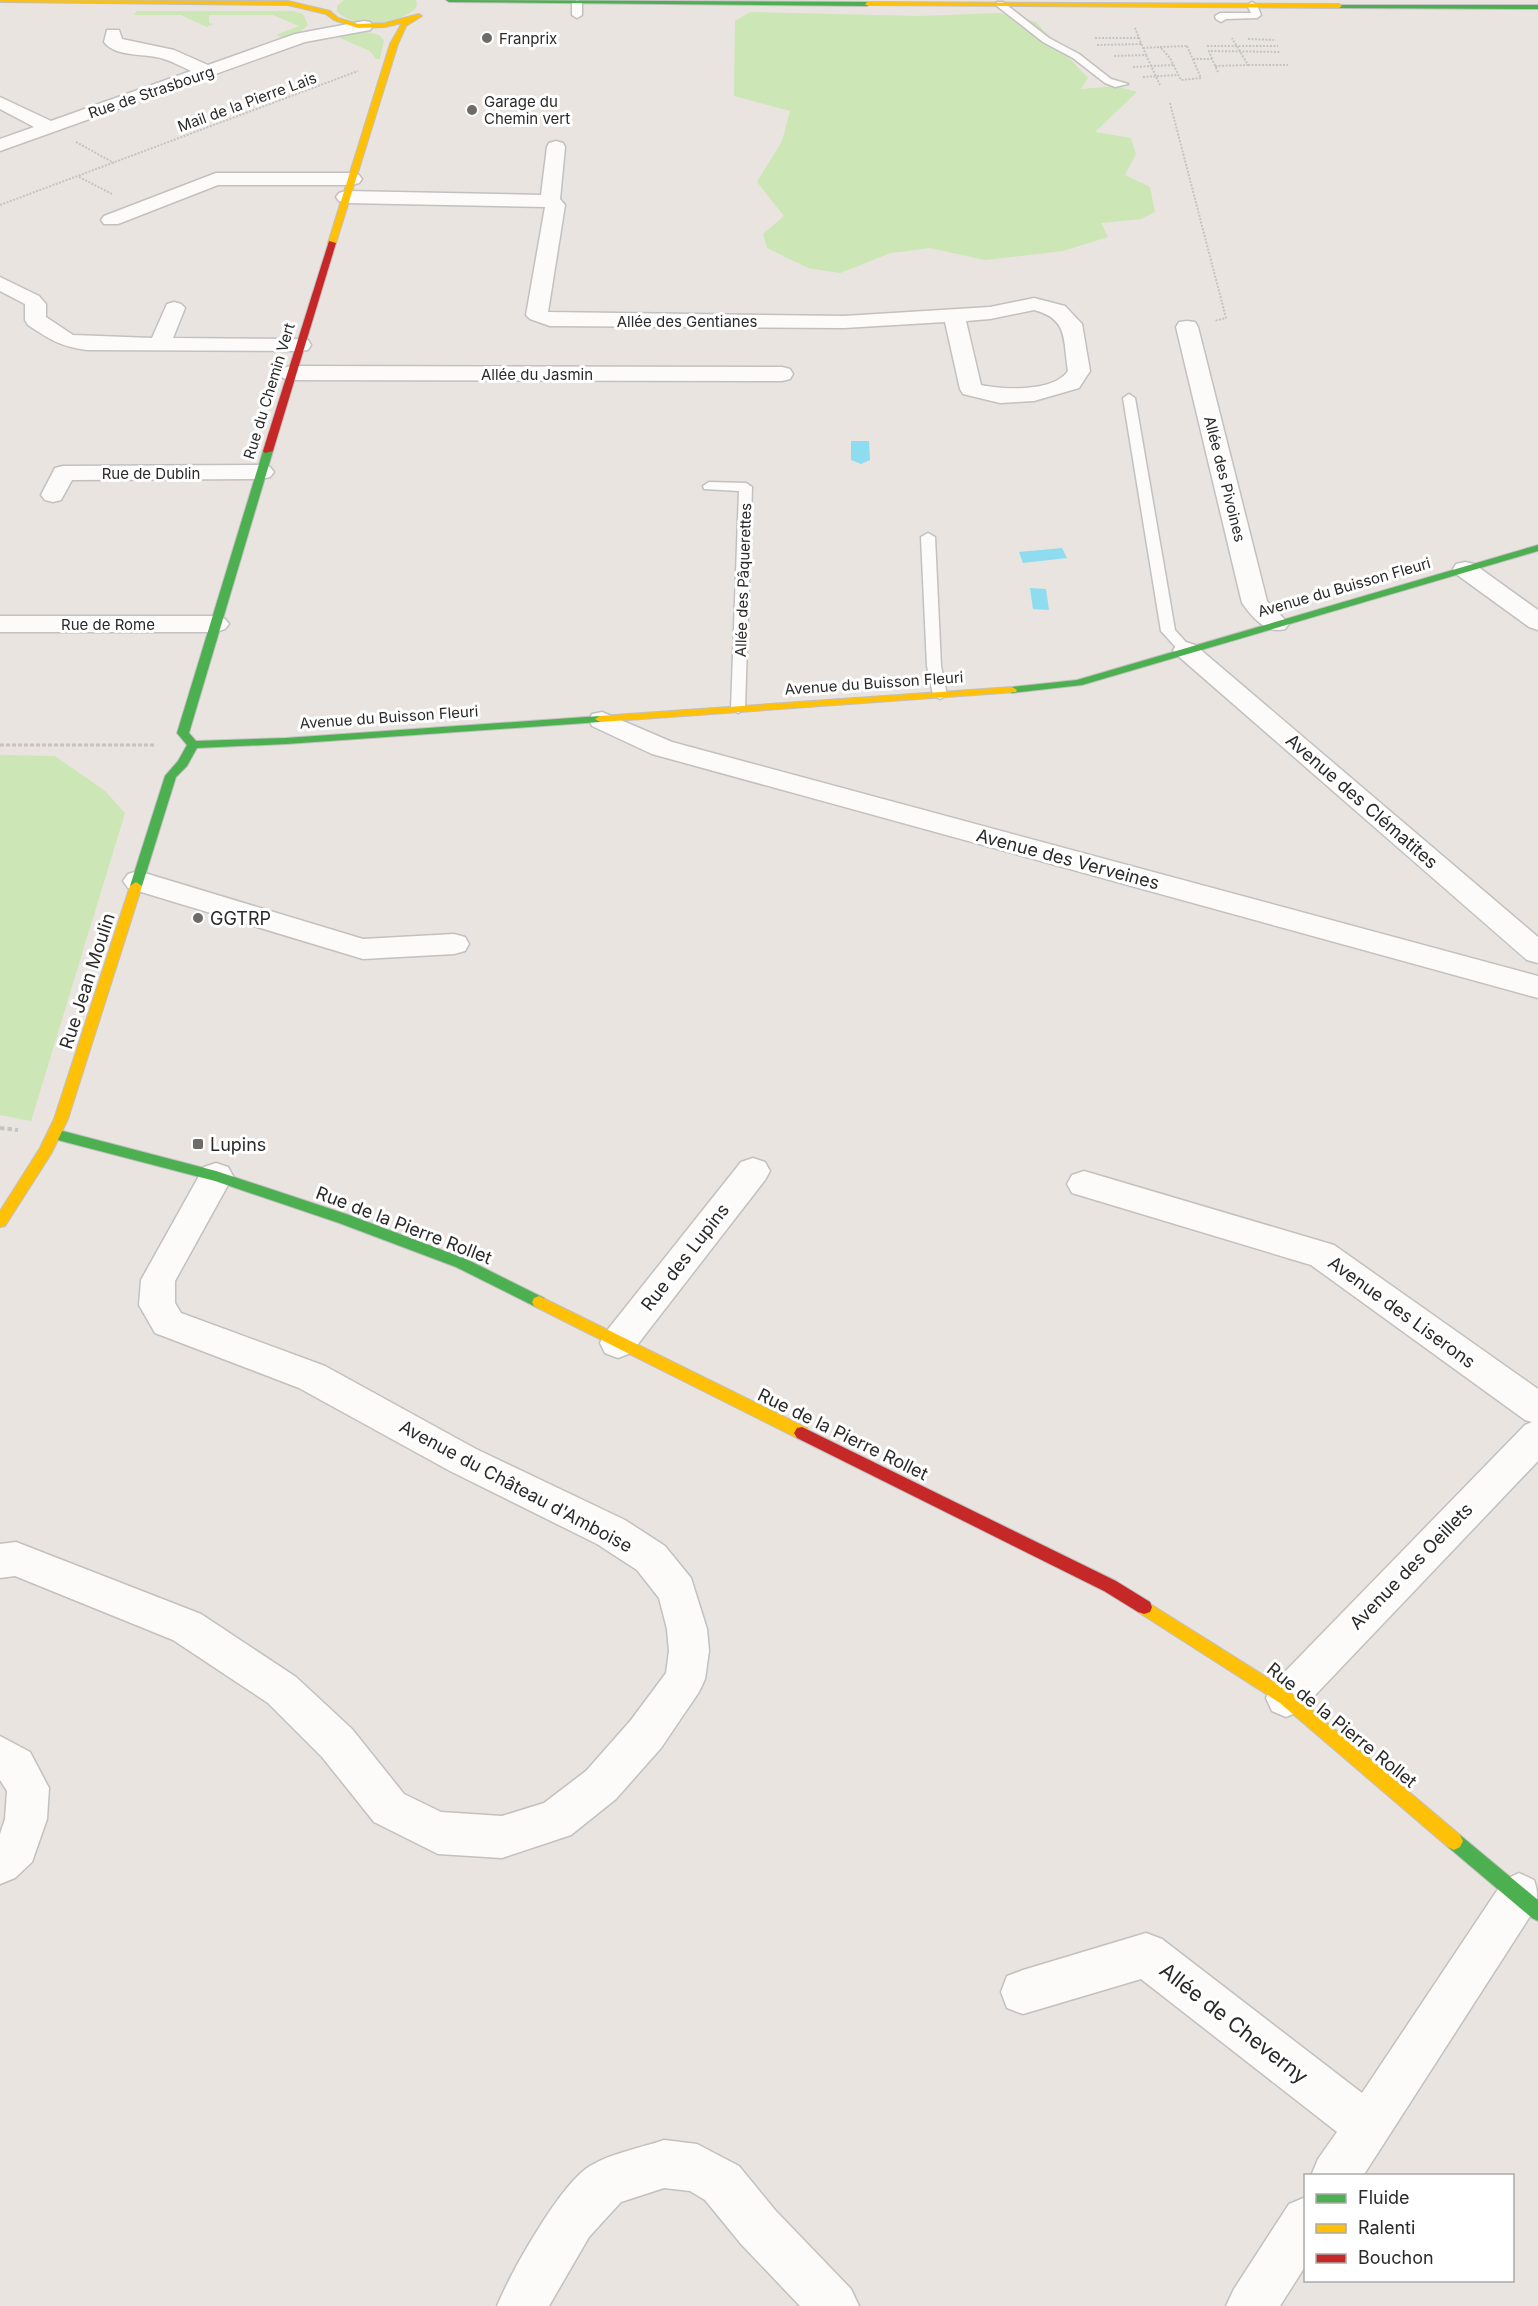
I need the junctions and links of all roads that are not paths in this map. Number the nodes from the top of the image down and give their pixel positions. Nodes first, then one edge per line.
1 (1, 0) edge
2 (288, 0) edge
3 (269, 2) junction
4 (949, 2) edge
5 (439, 4) edge
6 (1000, 4) junction
7 (1252, 5) junction
8 (1538, 7) edge
9 (331, 9) edge
10 (418, 17) junction
11 (1221, 19) road end
12 (367, 26) junction
13 (113, 34) dead end
14 (301, 38) junction
15 (394, 44) junction
16 (208, 72) junction
17 (1123, 84) dead end
18 (0, 102) edge
19 (49, 128) junction
20 (0, 145) edge
21 (556, 147) dead end
22 (349, 188) junction
23 (550, 201) junction
24 (111, 220) dead end
25 (0, 283) edge
26 (174, 308) dead end
27 (954, 315) junction
28 (1187, 327) road end
29 (160, 344) junction
30 (300, 345) junction
31 (291, 373) junction
32 (782, 374) dead end
33 (1129, 398) dead end
34 (262, 472) junction
35 (710, 486) dead end
36 (53, 495) dead end
37 (927, 537) dead end
38 (1538, 548) edge
39 (1465, 569) junction
40 (1538, 622) edge
41 (0, 624) edge
42 (216, 624) junction
43 (1276, 624) junction
44 (1186, 650) junction
45 (940, 695) junction
46 (738, 709) junction
47 (602, 720) junction
48 (194, 745) junction
49 (138, 881) junction
50 (454, 944) dead end
51 (1538, 953) edge
52 (1538, 987) edge
53 (55, 1134) junction
54 (753, 1171) dead end
55 (216, 1176) junction
56 (1084, 1184) dead end
57 (0, 1222) edge
58 (618, 1343) junction
59 (1538, 1409) edge
60 (1538, 1436) edge
61 (0, 1561) edge
62 (1286, 1698) junction
63 (0, 1756) edge
64 (0, 1863) edge
65 (1528, 1903) edge
66 (1023, 1992) dead end
67 (1367, 2126) junction
68 (1336, 2174) edge
69 (1304, 2224) edge
70 (522, 2306) edge
71 (834, 2306) edge
72 (1251, 2306) edge

1 - 3 street
2 - 3 street
3 - 9 street
4 - 5 street
4 - 6 street
5 - 10 street, Rue du Chemin Vert
6 - 7 street
6 - 17 lane
7 - 8 street
7 - 11 lane
9 - 12 street
9 - 14 street, Rue de Strasbourg
10 - 12 street
10 - 15 street, Rue du Chemin Vert
12 - 14 street, Rue de Strasbourg
12 - 15 street
13 - 16 street
14 - 16 street, Rue de Strasbourg
15 - 22 street, Rue du Chemin Vert
16 - 19 street, Rue de Strasbourg
18 - 19 street
19 - 20 street, Rue de Strasbourg
21 - 23 street, Allée des Gentianes
22 - 23 street
22 - 24 street
22 - 30 street, Rue du Chemin Vert
23 - 27 street, Allée des Gentianes
25 - 29 street
26 - 29 street
27 - 27 street, Allée des Gentianes
28 - 43 street, Allée des Pivoines
29 - 30 street
30 - 31 street, Rue du Chemin Vert
31 - 32 street, Allée du Jasmin
31 - 34 street, Rue du Chemin Vert
33 - 44 lane
34 - 36 street, Rue de Dublin
34 - 42 street, Rue du Chemin Vert
35 - 46 lane, Allée des Pâquerettes
37 - 45 lane
38 - 39 street, Avenue du Buisson Fleuri
39 - 40 street
39 - 43 street, Avenue du Buisson Fleuri
41 - 42 street, Rue de Rome
42 - 48 street, Rue du Chemin Vert
43 - 44 street, Avenue du Buisson Fleuri
44 - 45 street, Avenue du Buisson Fleuri
44 - 51 street, Avenue des Clématites
45 - 46 street, Avenue du Buisson Fleuri
46 - 47 street, Avenue du Buisson Fleuri
47 - 48 street, Avenue du Buisson Fleuri
47 - 52 street, Avenue des Verveines
48 - 49 street, Rue Jean Moulin
49 - 50 street
49 - 53 street, Rue Jean Moulin
53 - 55 street, Rue de la Pierre Rollet
53 - 57 street, Rue Jean Moulin
54 - 58 street, Rue des Lupins
55 - 58 street, Rue de la Pierre Rollet
55 - 61 street, Avenue du Château d'Amboise
56 - 59 street, Avenue des Liserons
58 - 62 street, Rue de la Pierre Rollet
60 - 62 street, Avenue des Oeillets
62 - 65 street, Rue de la Pierre Rollet
63 - 64 street
65 - 67 street
66 - 67 street, Allée de Cheverny
67 - 68 street
69 - 72 street
70 - 71 street

